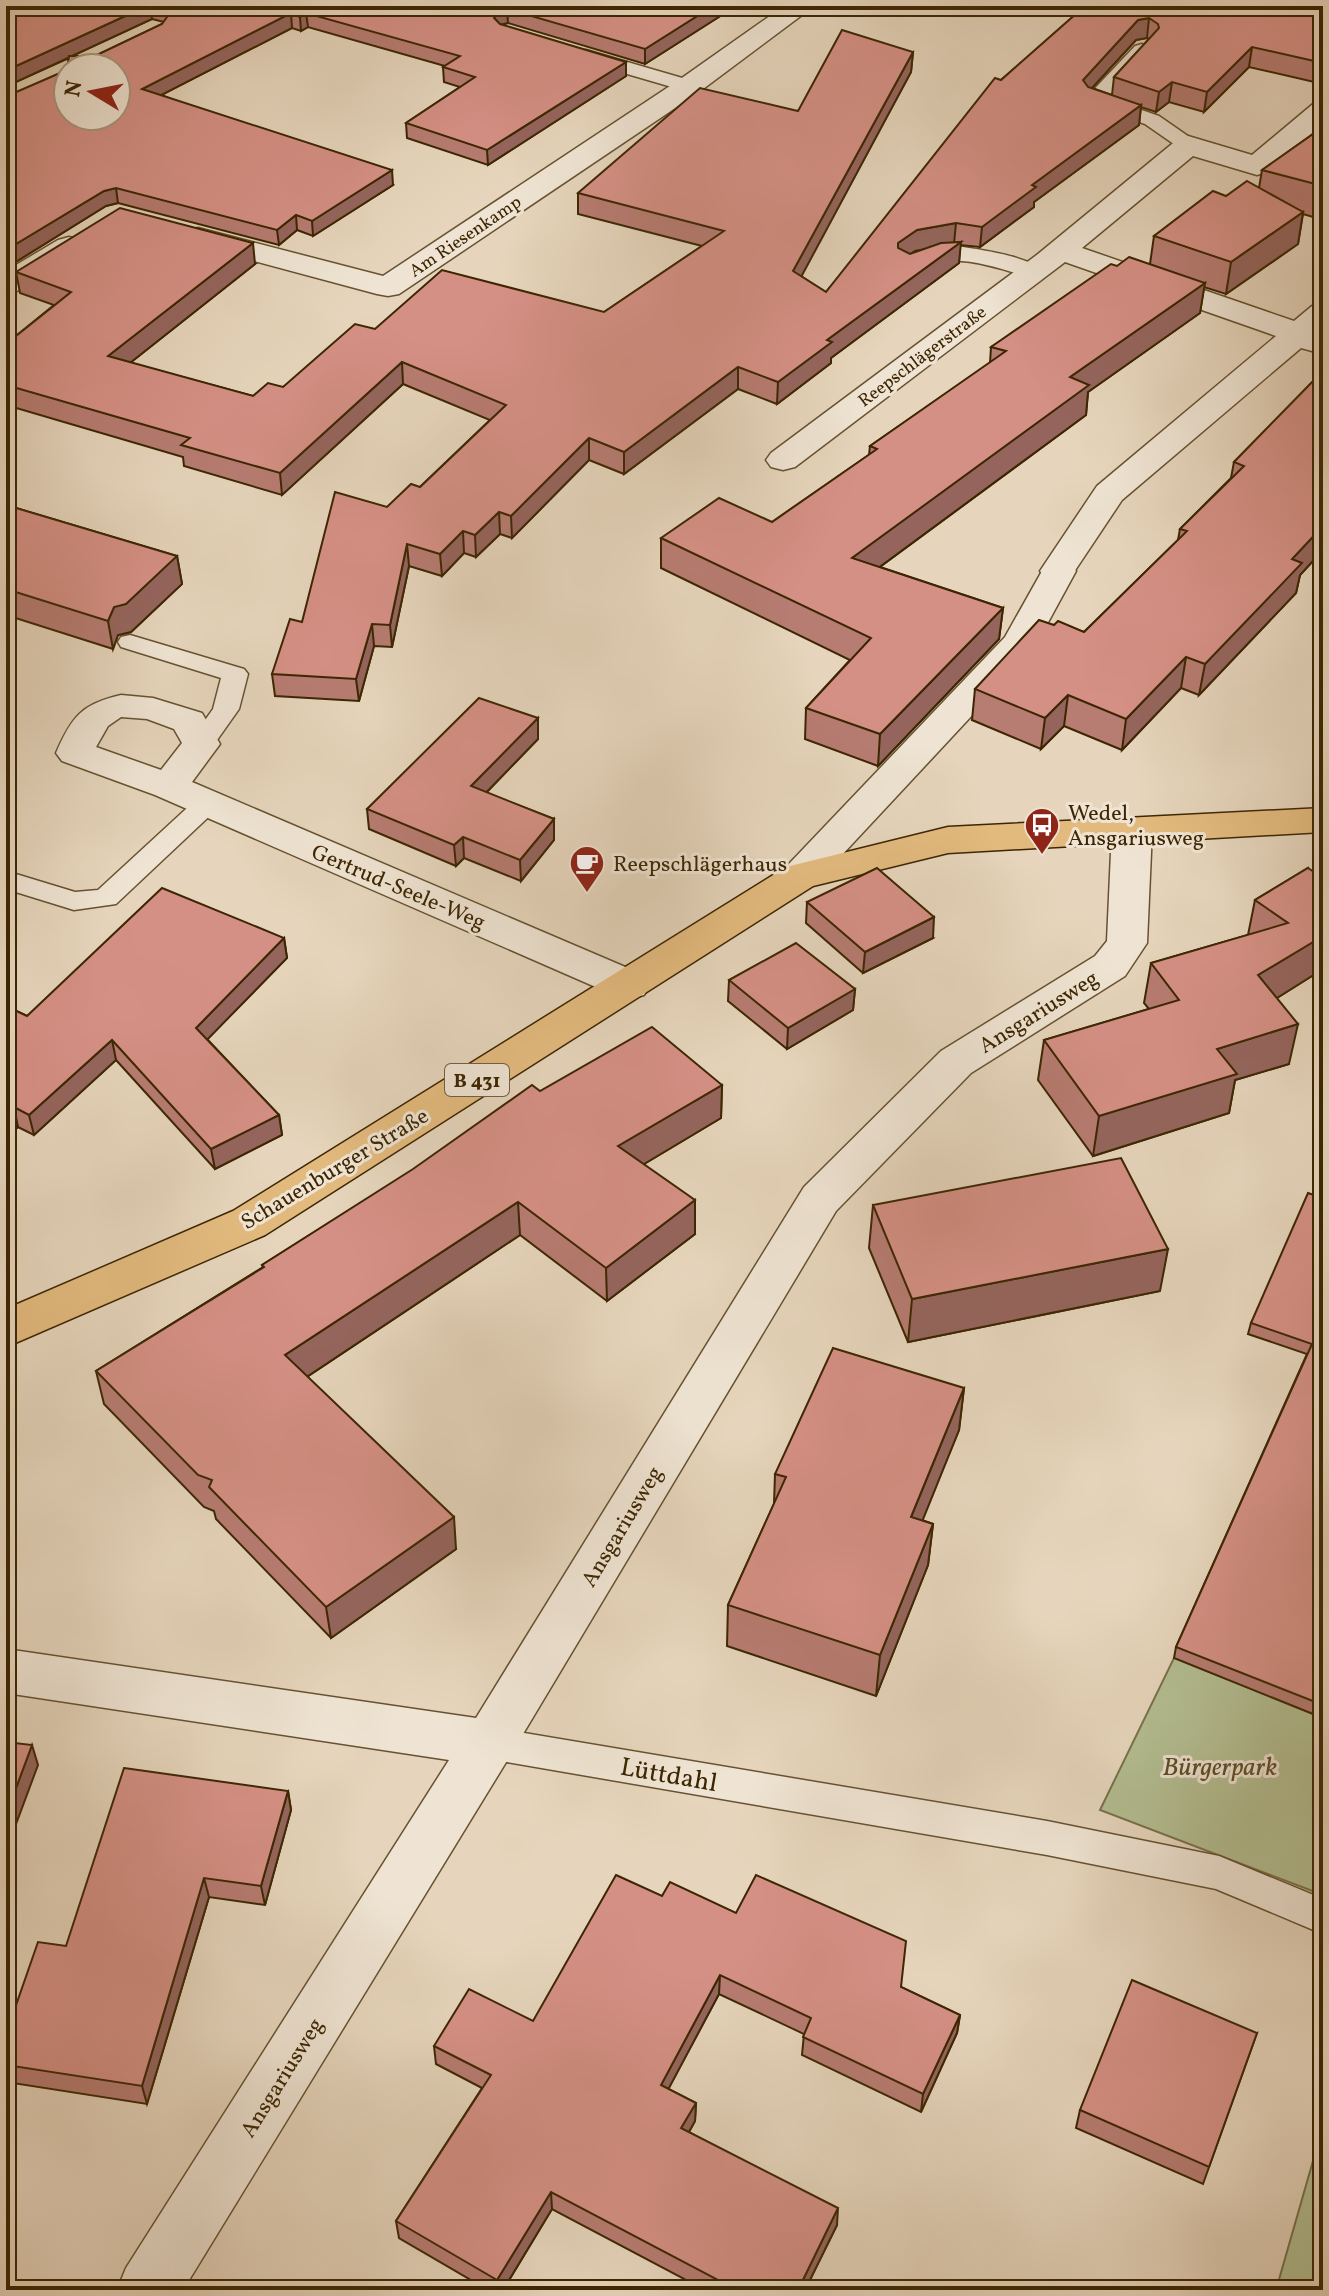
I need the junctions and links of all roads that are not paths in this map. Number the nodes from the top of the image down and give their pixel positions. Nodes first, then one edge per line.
1 (801, 6) edge
2 (1145, 46) edge
3 (568, 50) edge
4 (689, 86) junction
5 (1323, 110) edge
6 (1188, 145) junction
7 (164, 227) edge
8 (94, 231) edge
9 (1059, 250) junction
10 (908, 266) edge
11 (1034, 272) junction
12 (6, 284) edge
13 (1315, 331) edge
14 (783, 460) dead end
15 (130, 642) edge
16 (201, 744) junction
17 (169, 786) junction
18 (208, 803) junction
19 (1323, 820) edge
20 (1132, 830) junction
21 (800, 876) junction
22 (6, 880) edge
23 (629, 985) junction
24 (6, 1329) edge
25 (6, 1671) edge
26 (489, 1743) junction
27 (1323, 1917) edge
28 (148, 2290) edge

1 - 4 street, Am Riesenkamp
2 - 6 lane
3 - 4 lane
4 - 7 street, Am Riesenkamp
5 - 6 street
6 - 9 street, Reepschlägerstraße
8 - 12 street
9 - 11 street, Reepschlägerstraße
9 - 13 street
10 - 11 lane
11 - 14 street, Reepschlägerstraße
13 - 21 street
15 - 16 lane
16 - 17 street
16 - 17 street, Gertrud-Seele-Weg
17 - 18 street, Gertrud-Seele-Weg
18 - 22 lane
18 - 23 street, Gertrud-Seele-Weg
19 - 20 main road, B 431
20 - 21 main road, Schauenburger Straße / B 431
20 - 26 street, Ansgariusweg
21 - 23 main road, Schauenburger Straße / B 431
23 - 24 main road, Schauenburger Straße / B 431
25 - 26 street, Lüttdahl
26 - 27 lane, Lüttdahl
26 - 28 street, Ansgariusweg

